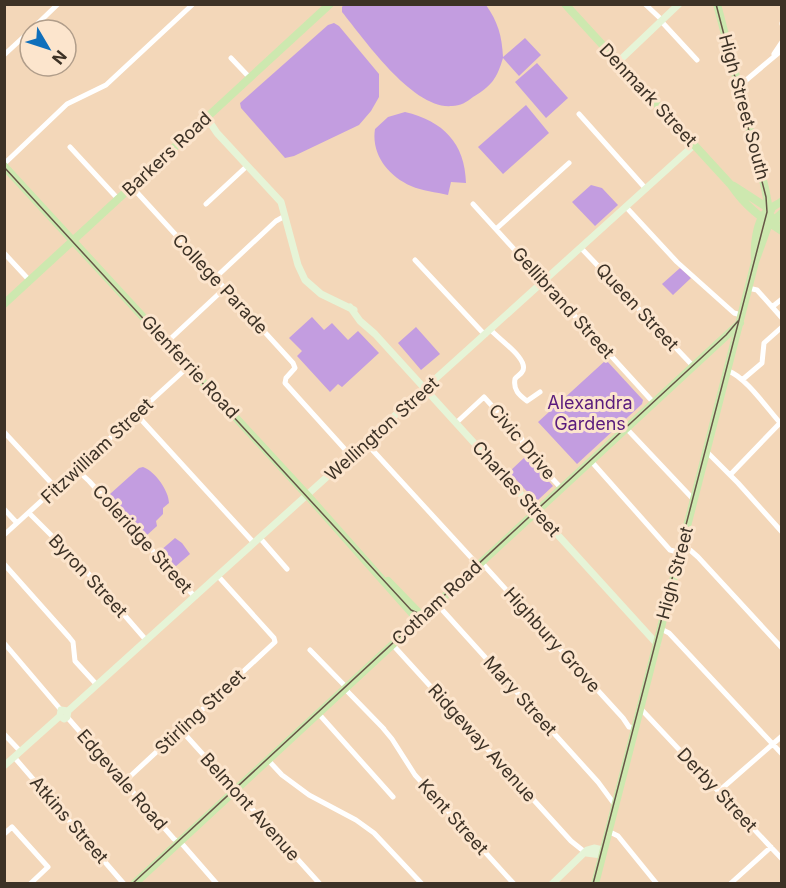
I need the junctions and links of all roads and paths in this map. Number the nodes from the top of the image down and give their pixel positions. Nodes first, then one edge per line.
1 (58, 4) edge
2 (194, 4) edge
3 (330, 4) edge
4 (565, 4) edge
5 (645, 4) edge
6 (679, 4) edge
7 (717, 4) edge
8 (43, 18) edge
9 (661, 21) junction
10 (18, 42) edge
11 (782, 42) edge
12 (782, 50) edge
13 (4, 55) edge
14 (231, 58) dead end
15 (771, 58) junction
16 (697, 60) dead end
17 (618, 62) junction
18 (250, 78) junction
19 (738, 87) junction
20 (579, 114) dead end
21 (203, 121) junction
22 (694, 145) junction
23 (20, 147) junction
24 (70, 147) dead end
25 (4, 159) edge
26 (569, 163) dead end
27 (4, 165) edge
28 (247, 166) junction
29 (731, 185) junction
30 (132, 187) junction
31 (646, 189) junction
32 (118, 200) junction
33 (782, 201) edge
34 (206, 204) dead end
35 (473, 204) dead end
36 (626, 207) junction
37 (769, 209) junction
38 (285, 216) junction
39 (762, 218) junction
40 (777, 218) edge
41 (496, 229) junction
42 (782, 229) edge
43 (73, 241) junction
44 (581, 248) junction
45 (4, 253) edge
46 (415, 260) dead end
47 (755, 262) junction
48 (215, 278) junction
49 (30, 281) junction
50 (544, 282) junction
51 (225, 288) junction
52 (748, 288) junction
53 (782, 299) edge
54 (4, 304) edge
55 (772, 308) junction
56 (782, 318) edge
57 (741, 319) junction
58 (782, 327) edge
59 (488, 333) junction
60 (167, 342) junction
61 (189, 366) junction
62 (693, 366) junction
63 (728, 371) junction
64 (742, 381) junction
65 (426, 390) junction
66 (540, 393) dead end
67 (653, 402) junction
68 (136, 414) junction
69 (456, 423) junction
70 (781, 424) edge
71 (626, 428) junction
72 (4, 432) edge
73 (367, 442) junction
74 (707, 452) junction
75 (351, 456) junction
76 (591, 460) junction
77 (77, 468) junction
78 (731, 477) junction
79 (56, 488) junction
80 (561, 488) junction
81 (308, 496) junction
82 (694, 500) junction
83 (4, 509) edge
84 (537, 511) junction
85 (29, 513) junction
86 (17, 523) junction
87 (782, 532) edge
88 (4, 535) edge
89 (257, 541) junction
90 (682, 548) junction
91 (479, 563) junction
92 (4, 564) edge
93 (288, 569) dead end
94 (218, 576) junction
95 (195, 597) junction
96 (436, 603) junction
97 (420, 618) junction
98 (639, 625) junction
99 (661, 629) junction
100 (146, 640) junction
101 (4, 643) edge
102 (392, 644) junction
103 (657, 644) junction
104 (782, 648) edge
105 (310, 650) dead end
106 (97, 685) junction
107 (346, 687) junction
108 (318, 713) junction
109 (64, 714) junction
110 (638, 718) junction
111 (181, 730) junction
112 (4, 734) edge
113 (782, 736) edge
114 (772, 745) junction
115 (20, 751) junction
116 (782, 754) edge
117 (14, 757) junction
118 (268, 760) junction
119 (4, 766) edge
120 (124, 782) junction
121 (604, 788) junction
122 (236, 790) junction
123 (719, 791) junction
124 (618, 795) junction
125 (393, 796) dead end
126 (615, 805) junction
127 (4, 834) edge
128 (608, 834) junction
129 (179, 842) junction
130 (771, 847) junction
131 (603, 852) junction
132 (584, 855) junction
133 (782, 859) edge
134 (30, 884) edge
135 (124, 884) edge
136 (134, 884) edge
137 (217, 884) edge
138 (320, 884) edge
139 (422, 884) edge
140 (514, 884) edge
141 (552, 884) edge
142 (595, 884) edge
143 (657, 884) edge
144 (730, 884) edge

1 - 8 street
2 - 23 street
3 - 18 main road, Barkers Road
4 - 17 main road, Denmark Street
5 - 9 street
6 - 9 street
7 - 19 main road, High Street South
9 - 16 street
9 - 17 street
10 - 13 street
11 - 15 street
12 - 15 street
14 - 18 street
15 - 19 street
17 - 22 main road, Denmark Street
18 - 21 main road, Barkers Road
19 - 37 main road, High Street South
20 - 31 street
21 - 28 street, Charles Street
21 - 30 main road, Barkers Road
22 - 29 main road, Denmark Street
22 - 31 street, Wellington Street
23 - 25 street
23 - 27 street
24 - 32 street
26 - 41 street
27 - 43 main road, Glenferrie Road
28 - 34 street
28 - 38 street, Charles Street
29 - 37 main road, Denmark Street
29 - 39 main road, Denmark Street
30 - 32 main road, Barkers Road
30 - 48 street, College Parade
31 - 36 street, Wellington Street
32 - 43 main road, Barkers Road
33 - 37 main road
35 - 41 street, Gellibrand Street
36 - 44 street, Wellington Street
36 - 57 street
37 - 39 main road, High Street
37 - 40 main road, Denmark Street
38 - 48 street
38 - 65 street, Charles Street
39 - 40 main road, Denmark Street
39 - 47 main road, High Street
40 - 42 main road
40 - 47 main road, High Street
41 - 50 street, Gellibrand Street
43 - 49 main road, Barkers Road
43 - 60 main road, Glenferrie Road
44 - 50 street, Wellington Street
44 - 62 street, Queen Street
45 - 49 street
46 - 59 street
47 - 52 main road, High Street
48 - 51 street, College Parade
49 - 54 main road, Barkers Road
50 - 59 street, Wellington Street
50 - 67 street, Gellibrand Street
51 - 60 street
51 - 75 street, College Parade
52 - 55 street
52 - 57 main road, High Street
53 - 55 street
55 - 56 street
57 - 62 main road, Cotham Road
57 - 63 main road, High Street
58 - 64 street
59 - 65 street, Wellington Street
59 - 66 street
60 - 61 main road, Glenferrie Road
61 - 68 street, Fitzwilliam Street
61 - 81 main road, Glenferrie Road
62 - 67 main road, Cotham Road
63 - 64 street
63 - 74 main road, High Street
64 - 70 street
65 - 69 street, Charles Street
65 - 73 street, Wellington Street
67 - 71 main road, Cotham Road
68 - 77 street, Fitzwilliam Street
68 - 89 street
69 - 80 street, Civic Drive
69 - 84 street, Charles Street
70 - 78 street
71 - 76 main road, Cotham Road
71 - 82 street
72 - 79 street
73 - 75 street, Wellington Street
73 - 91 street, Highbury Grove
74 - 78 street
74 - 82 main road, High Street
75 - 81 street, Wellington Street
76 - 80 main road, Cotham Road
76 - 90 street
77 - 79 street, Fitzwilliam Street
77 - 95 street, Coleridge Street
78 - 87 street
79 - 85 street, Fitzwilliam Street
80 - 84 main road, Cotham Road
81 - 89 street, Wellington Street
81 - 97 main road, Glenferrie Road
82 - 90 main road, High Street
83 - 86 street
84 - 91 main road, Cotham Road
84 - 98 street, Charles Street
85 - 86 street, Fitzwilliam Street
85 - 100 street, Byron Street
86 - 88 street, Fitzwilliam Street
89 - 93 street
89 - 94 street, Wellington Street
90 - 99 main road, High Street
90 - 104 street
91 - 96 main road, Cotham Road
91 - 110 street, Highbury Grove
92 - 106 street
94 - 95 street, Wellington Street
94 - 111 street, Stirling Street
95 - 100 street, Wellington Street
96 - 97 main road, Cotham Road
96 - 121 street, Mary Street
97 - 102 main road, Cotham Road
98 - 99 street
98 - 103 street, Charles Street
99 - 103 main road, High Street
99 - 114 street
100 - 106 street, Wellington Street
101 - 109 street, Edgevale Road
102 - 107 main road, Cotham Road
102 - 132 street, Ridgeway Avenue
103 - 110 main road, High Street
105 - 107 street, Kent Street
106 - 109 street, Wellington Street
107 - 108 main road, Cotham Road
107 - 140 street, Kent Street
108 - 118 main road, Cotham Road
108 - 125 street
109 - 115 street, Wellington Street
109 - 120 street, Edgevale Road
110 - 123 street, Derby Street
110 - 124 main road, High Street
111 - 120 street, Stirling Street
111 - 122 street, Belmont Avenue
112 - 115 street
113 - 114 street
114 - 116 street
114 - 123 street
115 - 117 street, Wellington Street
117 - 119 street, Wellington Street
117 - 135 street, Atkins Street
118 - 122 main road, Cotham Road
118 - 139 street
120 - 129 street, Edgevale Road
121 - 124 street, Mary Street
121 - 126 street, Mary Street
122 - 129 main road, Cotham Road
122 - 138 street, Belmont Avenue
123 - 130 street, Derby Street
124 - 126 main road, High Street
126 - 128 main road, High Street
127 - 134 street
128 - 131 main road, High Street
128 - 143 street
129 - 136 main road, Cotham Road
129 - 137 street, Edgevale Road
130 - 133 street, Derby Street
130 - 144 street
131 - 132 street
131 - 142 main road, High Street
132 - 141 street

